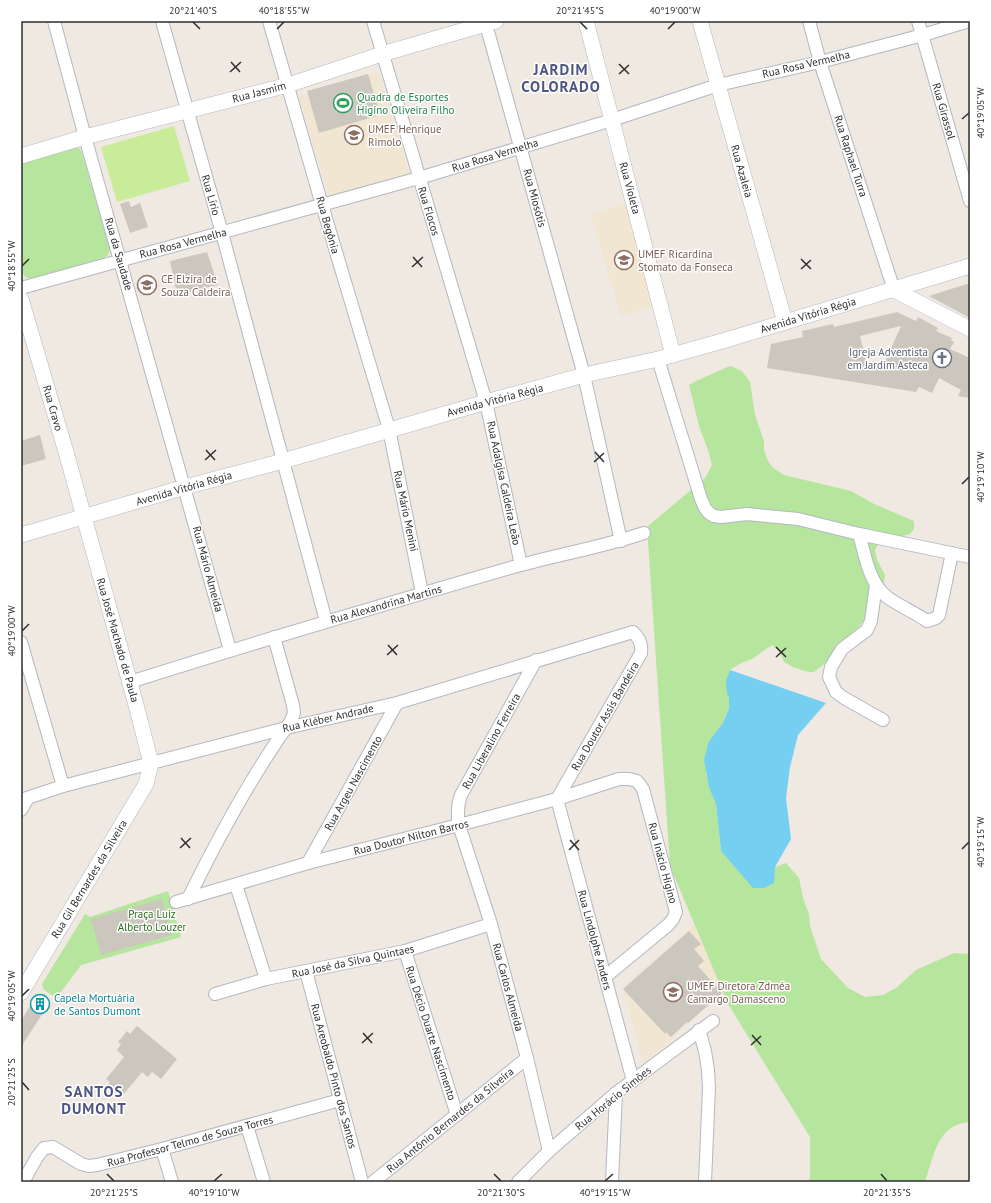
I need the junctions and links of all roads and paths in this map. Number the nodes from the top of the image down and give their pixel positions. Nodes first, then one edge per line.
1 (54, 21) edge
2 (162, 21) edge
3 (269, 21) edge
4 (373, 21) edge
5 (586, 21) edge
6 (700, 21) edge
7 (809, 21) edge
8 (918, 21) edge
9 (969, 21) edge
10 (489, 22) edge
11 (923, 35) junction
12 (382, 54) junction
13 (820, 62) junction
14 (288, 85) junction
15 (718, 85) junction
16 (187, 112) junction
17 (612, 120) junction
18 (85, 137) junction
19 (521, 147) junction
20 (21, 156) edge
21 (419, 178) junction
22 (970, 201) edge
23 (322, 205) junction
24 (222, 232) junction
25 (121, 260) junction
26 (970, 266) edge
27 (21, 288) edge
28 (894, 290) junction
29 (21, 299) edge
30 (785, 322) junction
31 (970, 329) edge
32 (673, 355) junction
33 (658, 359) junction
34 (584, 375) junction
35 (486, 402) junction
36 (389, 430) junction
37 (283, 461) junction
38 (185, 487) junction
39 (84, 517) junction
40 (644, 533) dead end
41 (859, 534) junction
42 (21, 535) edge
43 (621, 541) junction
44 (952, 553) junction
45 (970, 557) edge
46 (521, 565) junction
47 (876, 585) junction
48 (422, 593) junction
49 (326, 621) junction
50 (633, 632) joint
51 (274, 637) junction
52 (21, 642) edge
53 (230, 650) junction
54 (536, 660) junction
55 (130, 682) junction
56 (397, 703) junction
57 (884, 720) dead end
58 (286, 728) junction
59 (151, 763) junction
60 (63, 786) junction
61 (643, 790) joint
62 (24, 799) edge
63 (557, 799) junction
64 (21, 810) edge
65 (459, 825) junction
66 (308, 863) junction
67 (236, 885) junction
68 (188, 899) junction
69 (176, 902) dead end
70 (490, 924) junction
71 (405, 951) junction
72 (306, 971) junction
73 (605, 977) junction
74 (266, 979) junction
75 (21, 993) edge
76 (215, 994) dead end
77 (713, 1021) dead end
78 (699, 1030) junction
79 (527, 1058) junction
80 (634, 1081) junction
81 (616, 1094) junction
82 (340, 1100) junction
83 (457, 1115) junction
84 (247, 1126) junction
85 (162, 1150) junction
86 (549, 1151) junction
87 (23, 1182) edge
88 (172, 1182) edge
89 (264, 1182) edge
90 (362, 1182) edge
91 (373, 1182) edge
92 (518, 1182) edge
93 (612, 1182) edge
94 (705, 1182) edge

1 - 18 street, Rua da Saudade
2 - 16 street, Rua Lírio
3 - 14 street, Rua Begônia
4 - 12 street, Rua Flocos
5 - 17 street, Rua Violeta
6 - 15 street, Rua Azaleia
7 - 13 street, Rua Raphael Turra
8 - 11 street, Rua Girassol
9 - 11 street, Rua Rosa Vermelha
10 - 12 street, Rua Jasmim
10 - 19 street, Rua Miosótis
11 - 13 street, Rua Rosa Vermelha
11 - 22 street, Rua Girassol
12 - 14 street, Rua Jasmim
12 - 21 street, Rua Flocos
13 - 15 street, Rua Rosa Vermelha
13 - 28 street, Rua Raphael Turra
14 - 16 street, Rua Jasmim
14 - 23 street, Rua Begônia
15 - 17 street, Rua Rosa Vermelha
15 - 30 street, Rua Azaleia
16 - 18 street, Rua Jasmim
16 - 24 street, Rua Lírio
17 - 19 street, Rua Rosa Vermelha
17 - 32 street, Rua Violeta
18 - 20 street, Rua Jasmim
18 - 25 street, Rua da Saudade
19 - 21 street, Rua Rosa Vermelha
19 - 34 street, Rua Miosótis
21 - 23 street, Rua Rosa Vermelha
21 - 35 street, Rua Flocos
23 - 24 street, Rua Rosa Vermelha
23 - 36 street, Rua Begônia
24 - 25 street, Rua Rosa Vermelha
24 - 37 street, Rua Lírio
25 - 27 street, Rua Rosa Vermelha
25 - 38 street, Rua da Saudade
26 - 28 street, Avenida Vitória Régia
28 - 30 street, Avenida Vitória Régia
28 - 31 street
29 - 39 street, Rua Cravo
30 - 32 street, Avenida Vitória Régia
32 - 33 street, Avenida Vitória Régia
33 - 34 street, Avenida Vitória Régia
33 - 41 street
34 - 35 street, Avenida Vitória Régia
34 - 43 street, Rua Miosótis
35 - 36 street, Avenida Vitória Régia
35 - 46 street, Rua Adalgisa Caldeira Leão
36 - 37 street, Avenida Vitória Régia
36 - 48 street, Rua Mário Menini
37 - 38 street, Avenida Vitória Régia
37 - 49 street, Rua Lírio
38 - 39 street, Avenida Vitória Régia
38 - 53 street, Rua Mário Almeida
39 - 42 street, Avenida Vitória Régia
39 - 55 street, Rua José Machado de Paula
40 - 43 street, Rua Alexandrina Martins
41 - 44 street
41 - 47 street
43 - 46 street, Rua Alexandrina Martins
44 - 45 street
44 - 47 street
46 - 48 street, Rua Alexandrina Martins
47 - 57 street
48 - 49 street, Rua Alexandrina Martins
49 - 51 street, Rua Alexandrina Martins
50 - 54 street, Rua Kléber Andrade
50 - 63 street, Rua Doutor Assis Bandeira
51 - 53 street, Rua Alexandrina Martins
51 - 58 street
52 - 60 street
53 - 55 street, Rua Alexandrina Martins
54 - 56 street, Rua Kléber Andrade
54 - 65 street, Rua Liberalino Ferreira
55 - 59 street, Rua José Machado de Paula
56 - 58 street, Rua Kléber Andrade
56 - 66 street, Rua Argeu Nascimento
58 - 59 street, Rua Kléber Andrade
58 - 68 street
59 - 60 street, Rua Kléber Andrade
59 - 75 street, Rua Gil Bernardes da Silveira
60 - 62 street, Rua Kléber Andrade
61 - 63 street, Rua Doutor Nilton Barros
61 - 73 street, Rua Inácio Higino
62 - 64 street
63 - 65 street, Rua Doutor Nilton Barros
63 - 73 street, Rua Lindolphe Anders
65 - 66 street, Rua Doutor Nilton Barros
65 - 70 street, Rua Carlos Almeida
66 - 67 street, Rua Doutor Nilton Barros
67 - 68 street, Rua Doutor Nilton Barros
67 - 74 street
68 - 69 street, Rua Doutor Nilton Barros
70 - 71 street, Rua José da Silva Quintaes
70 - 79 street, Rua Carlos Almeida
71 - 72 street, Rua José da Silva Quintaes
71 - 83 street, Rua Décio Duarte Nascimento
72 - 74 street, Rua José da Silva Quintaes
72 - 82 street, Rua Areobaldo Pinto dos Santos
73 - 80 street, Rua Lindolphe Anders
74 - 76 street, Rua José da Silva Quintaes
77 - 78 street, Rua Horácio Simões
78 - 80 street, Rua Horácio Simões
78 - 94 street
79 - 83 street, Rua Antônio Bernardes da Silveira
79 - 86 street, Rua Carlos Almeida
80 - 81 street, Rua Horácio Simões
81 - 86 street, Rua Horácio Simões
81 - 93 street
82 - 84 street, Rua Professor Telmo de Souza Torres
82 - 90 street, Rua Areobaldo Pinto dos Santos
83 - 91 street, Rua Antônio Bernardes da Silveira
84 - 85 street, Rua Professor Telmo de Souza Torres
84 - 89 street
85 - 87 street, Rua Professor Telmo de Souza Torres
85 - 88 street
86 - 92 street, Rua Horácio Simões

